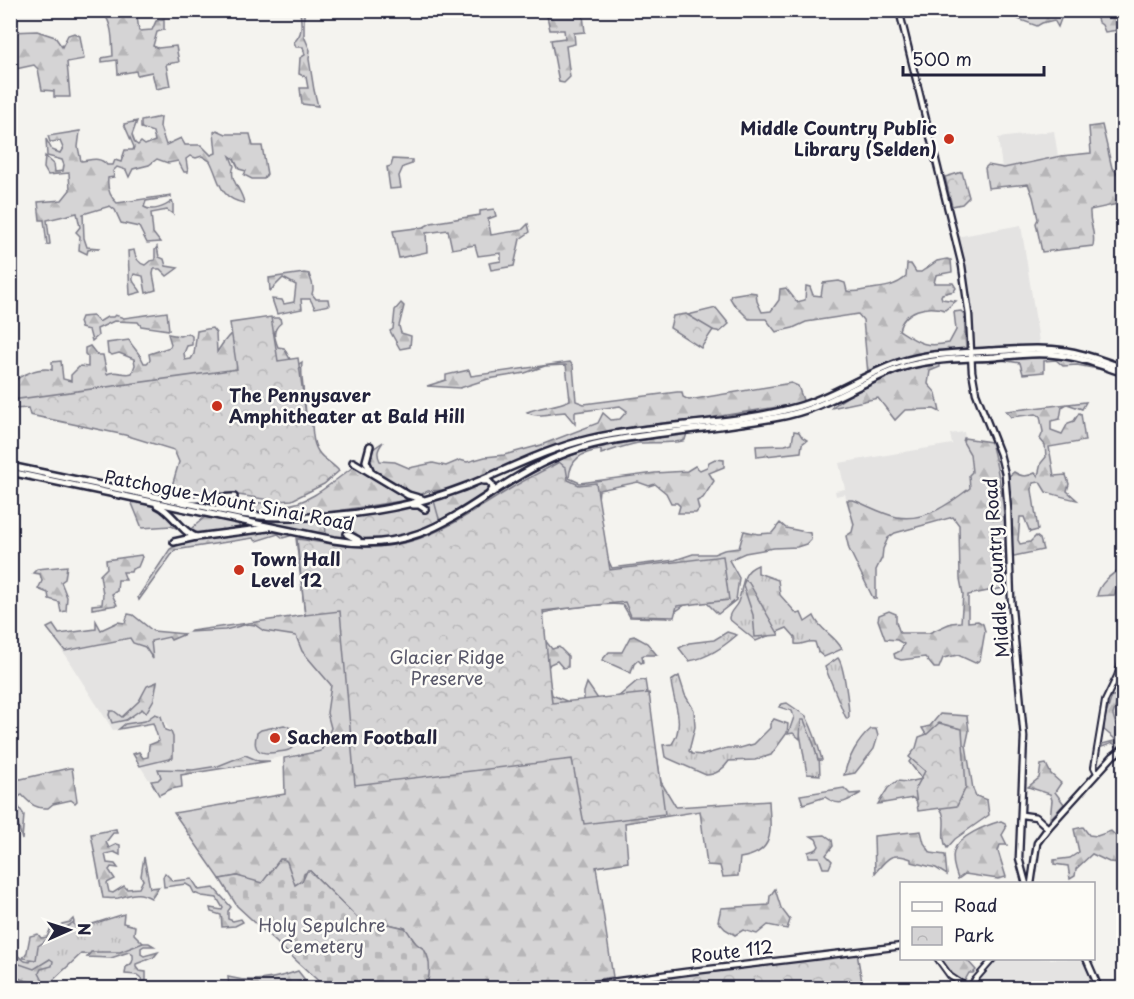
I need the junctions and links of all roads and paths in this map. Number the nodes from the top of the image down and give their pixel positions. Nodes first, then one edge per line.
1 (899, 10) edge
2 (971, 355) junction
3 (1124, 368) edge
4 (1124, 373) edge
5 (370, 446) dead end
6 (353, 462) dead end
7 (10, 466) edge
8 (10, 472) edge
9 (374, 475) junction
10 (463, 487) junction
11 (121, 489) junction
12 (234, 497) dead end
13 (433, 497) junction
14 (136, 498) junction
15 (397, 506) junction
16 (218, 507) junction
17 (472, 507) junction
18 (196, 508) junction
19 (425, 509) dead end
20 (369, 510) junction
21 (344, 519) dead end
22 (422, 527) dead end
23 (297, 532) junction
24 (347, 534) dead end
25 (196, 537) junction
26 (404, 539) junction
27 (174, 542) dead end
28 (376, 543) junction
29 (1124, 655) edge
30 (1124, 748) edge
31 (1098, 773) junction
32 (1022, 815) junction
33 (1048, 828) junction
34 (1025, 882) edge
35 (1031, 882) edge
36 (900, 945) edge
37 (938, 960) edge
38 (992, 960) edge
39 (1087, 960) edge
40 (567, 988) edge
41 (968, 988) edge
42 (1099, 988) edge

1 - 2 main road, Middle Country Road
2 - 3 highway, Patchogue-Mount Sinai Road
2 - 4 highway, Patchogue-Mount Sinai Road
2 - 10 highway, Patchogue-Mount Sinai Road
2 - 17 highway, Patchogue-Mount Sinai Road
2 - 32 main road, Middle Country Road
5 - 9 highway
6 - 9 highway
7 - 11 highway, Patchogue-Mount Sinai Road
8 - 14 highway, Patchogue-Mount Sinai Road
9 - 13 highway
10 - 13 highway, Patchogue-Mount Sinai Road
10 - 17 highway
11 - 16 highway
11 - 18 highway, Patchogue-Mount Sinai Road
12 - 16 highway
13 - 15 highway, Patchogue-Mount Sinai Road
14 - 18 highway, Patchogue-Mount Sinai Road
14 - 25 highway
15 - 19 highway
15 - 20 highway, Patchogue-Mount Sinai Road
16 - 18 highway, Patchogue-Mount Sinai Road
16 - 20 highway, Patchogue-Mount Sinai Road
16 - 23 highway, Patchogue-Mount Sinai Road
17 - 26 highway, Patchogue-Mount Sinai Road
20 - 21 highway
22 - 26 highway
23 - 25 highway
23 - 28 highway, Patchogue-Mount Sinai Road
24 - 28 highway
25 - 27 highway
26 - 28 highway, Patchogue-Mount Sinai Road
29 - 31 main road
30 - 31 main road
31 - 33 main road
32 - 33 main road
32 - 34 main road, Middle Country Road
33 - 35 main road
36 - 40 main road, Route 112
37 - 41 main road
38 - 41 main road
39 - 42 main road

